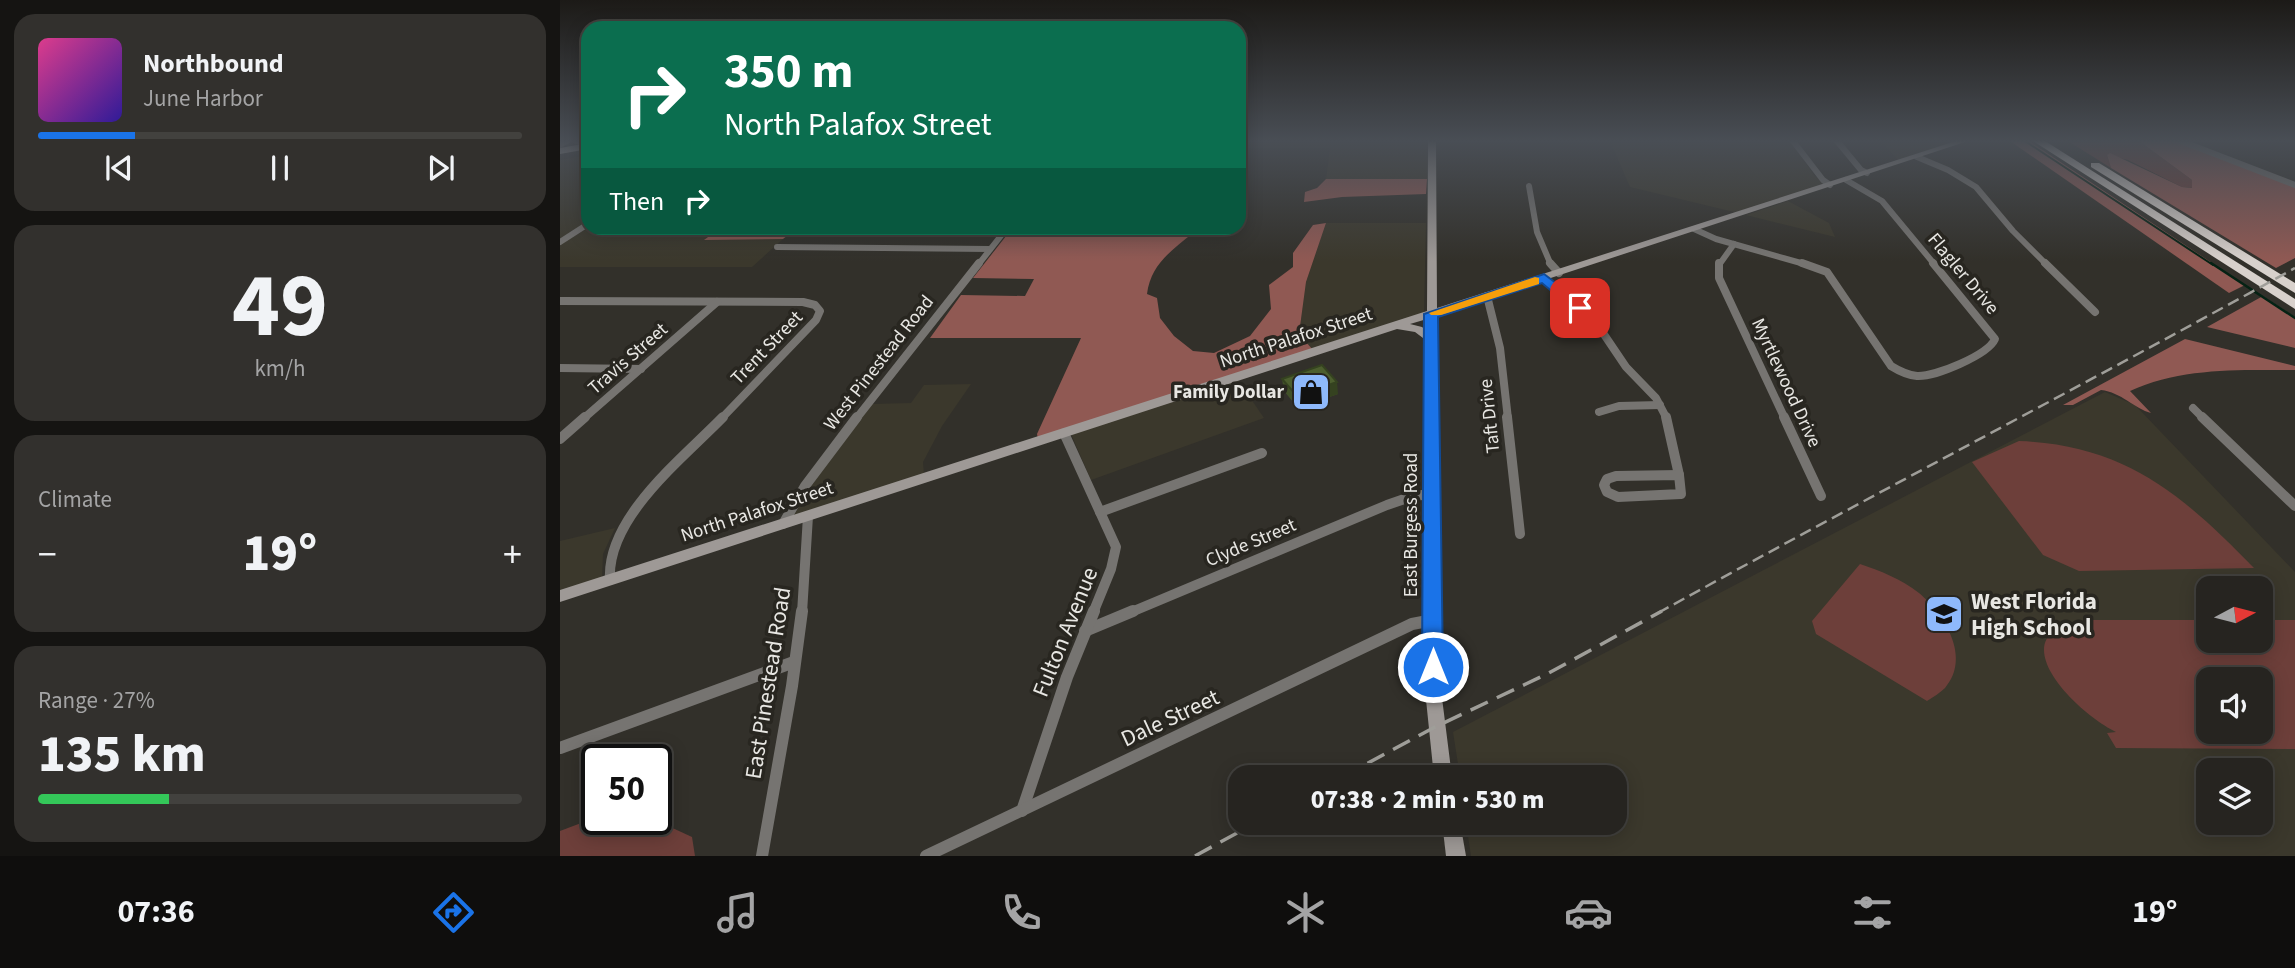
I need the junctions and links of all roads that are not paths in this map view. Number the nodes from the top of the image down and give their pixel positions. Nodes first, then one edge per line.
1 (1432, 181) edge
2 (1824, 181) edge
3 (1843, 181) edge
4 (1848, 181) edge
5 (1966, 181) edge
6 (2100, 181) edge
7 (2121, 181) edge
8 (1830, 185) junction
9 (1530, 186) dead end
10 (581, 228) edge
11 (1694, 229) junction
12 (1001, 235) edge
13 (560, 242) edge
14 (1734, 244) junction
15 (777, 247) dead end
16 (990, 249) junction
17 (1559, 273) junction
18 (1544, 278) junction
19 (1722, 284) joint
20 (2295, 289) edge
21 (1488, 296) junction
22 (560, 301) edge
23 (718, 302) junction
24 (2295, 306) edge
25 (2095, 312) dead end
26 (1431, 314) junction
27 (1395, 326) junction
28 (1431, 339) junction
29 (560, 368) edge
30 (641, 369) junction
31 (1660, 405) junction
32 (2193, 408) dead end
33 (1600, 412) dead end
34 (1064, 433) junction
35 (560, 439) edge
36 (1262, 453) dead end
37 (1680, 475) junction
38 (1432, 494) junction
39 (1821, 496) dead end
40 (2295, 506) edge
41 (1100, 512) junction
42 (808, 516) junction
43 (783, 524) junction
44 (1520, 534) dead end
45 (610, 580) junction
46 (560, 596) edge
47 (1433, 620) junction
48 (1085, 631) junction
49 (794, 662) junction
50 (560, 748) edge
51 (1442, 765) edge
52 (1022, 811) junction
53 (1453, 835) edge
54 (762, 856) edge
55 (926, 856) edge
56 (1456, 856) edge

1 - 26 main road, East Burgess Road
2 - 8 street
3 - 8 main road, North Palafox Street
4 - 14 street, Flagler Drive
5 - 25 street
6 - 24 highway
7 - 20 highway
8 - 11 main road, North Palafox Street
9 - 17 street
10 - 13 street
11 - 14 street, Flagler Drive
11 - 17 main road, North Palafox Street
12 - 16 street, West Pinestead Road
14 - 19 street
15 - 16 street
16 - 43 street, West Pinestead Road
17 - 18 main road, North Palafox Street
18 - 21 main road, North Palafox Street
18 - 31 street
19 - 39 street, Myrtlewood Drive
21 - 26 main road, North Palafox Street
21 - 44 street, Taft Drive
22 - 23 street, Trent Street
23 - 30 street, Travis Street
23 - 45 street, Trent Street
26 - 27 main road, North Palafox Street
26 - 28 main road, East Burgess Road
27 - 28 main road
27 - 34 main road, North Palafox Street
28 - 38 main road, East Burgess Road
29 - 30 street
30 - 35 street, Travis Street
31 - 33 street
31 - 37 street
32 - 40 street
34 - 41 street, Fulton Avenue
34 - 42 main road, North Palafox Street
36 - 41 street
37 - 37 street
38 - 47 main road, East Burgess Road
38 - 48 street, Clyde Street
41 - 48 street, Fulton Avenue
42 - 43 main road, North Palafox Street
42 - 49 street, East Pinestead Road
43 - 45 main road, North Palafox Street
45 - 46 main road, North Palafox Street
47 - 51 main road, East Burgess Road
47 - 52 street, Dale Street
48 - 52 street, Fulton Avenue
49 - 50 street
49 - 54 street, East Pinestead Road
52 - 55 street, Dale Street
53 - 56 main road

